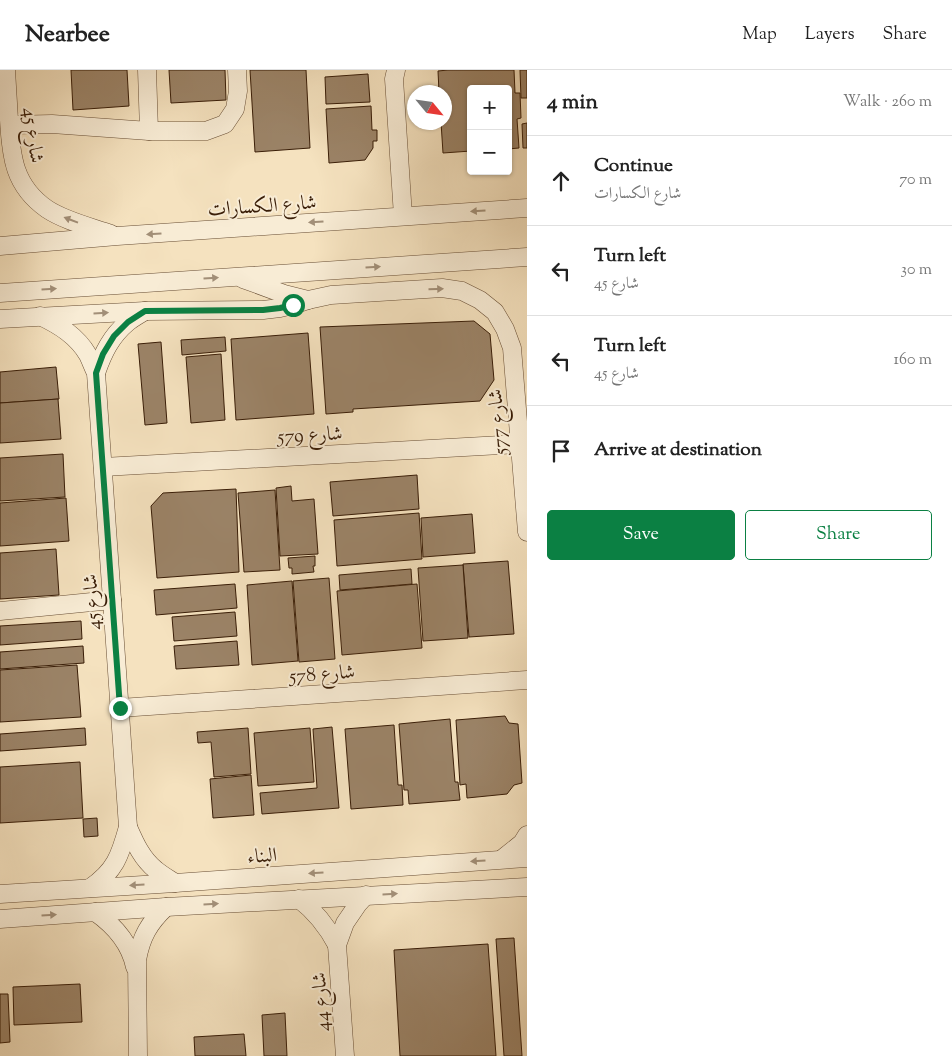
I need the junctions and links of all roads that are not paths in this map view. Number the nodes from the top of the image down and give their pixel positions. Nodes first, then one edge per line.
1 (6, 70) edge
2 (146, 70) edge
3 (237, 70) edge
4 (396, 70) edge
5 (10, 125) junction
6 (149, 131) junction
7 (527, 208) edge
8 (403, 216) junction
9 (117, 236) junction
10 (0, 246) edge
11 (527, 257) edge
12 (238, 277) junction
13 (0, 293) edge
14 (308, 300) junction
15 (145, 311) junction
16 (39, 316) junction
17 (0, 319) edge
18 (96, 373) junction
19 (520, 444) junction
20 (103, 468) junction
21 (527, 532) edge
22 (112, 600) junction
23 (0, 611) edge
24 (527, 680) edge
25 (120, 708) junction
26 (128, 827) junction
27 (527, 835) edge
28 (527, 858) edge
29 (502, 859) junction
30 (176, 883) junction
31 (527, 886) edge
32 (90, 888) junction
33 (0, 894) edge
34 (366, 895) junction
35 (299, 899) junction
36 (166, 907) junction
37 (95, 912) junction
38 (0, 919) edge
39 (337, 945) junction
40 (136, 972) junction
41 (138, 1056) edge
42 (345, 1056) edge

1 - 5 street, شارع 45
2 - 6 street
3 - 6 street
4 - 8 street
5 - 6 street
9 -> 5 street, شارع 45
7 -> 8 street, شارع الكسارات
8 -> 9 street, شارع الكسارات
9 - 10 street, شارع الكسارات
12 -> 11 street
13 -> 12 street
12 - 14 street
14 - 15 street
14 -> 19 street, شارع 577
16 -> 15 street
15 - 18 street, شارع 45
16 - 17 street
16 - 18 street, شارع 45
18 - 20 street, شارع 45
19 - 20 street, شارع 579
19 - 21 street, شارع 577
20 - 22 street, شارع 45
22 - 23 street
22 - 25 street, شارع 45
24 - 25 street, شارع 578
25 - 26 street, شارع 45
26 - 30 street, شارع 45
26 - 32 street, شارع 45
27 - 29 street
28 - 29 street, البناء
29 -> 30 street, البناء
30 -> 32 street, البناء
34 -> 31 street
32 - 33 street, البناء
34 - 35 street
34 - 39 street, شارع 44
36 -> 35 street
35 - 39 street, شارع 44
36 - 37 street
36 - 40 street
38 -> 37 street
37 - 40 street
39 - 42 street, شارع 44
40 - 41 street

